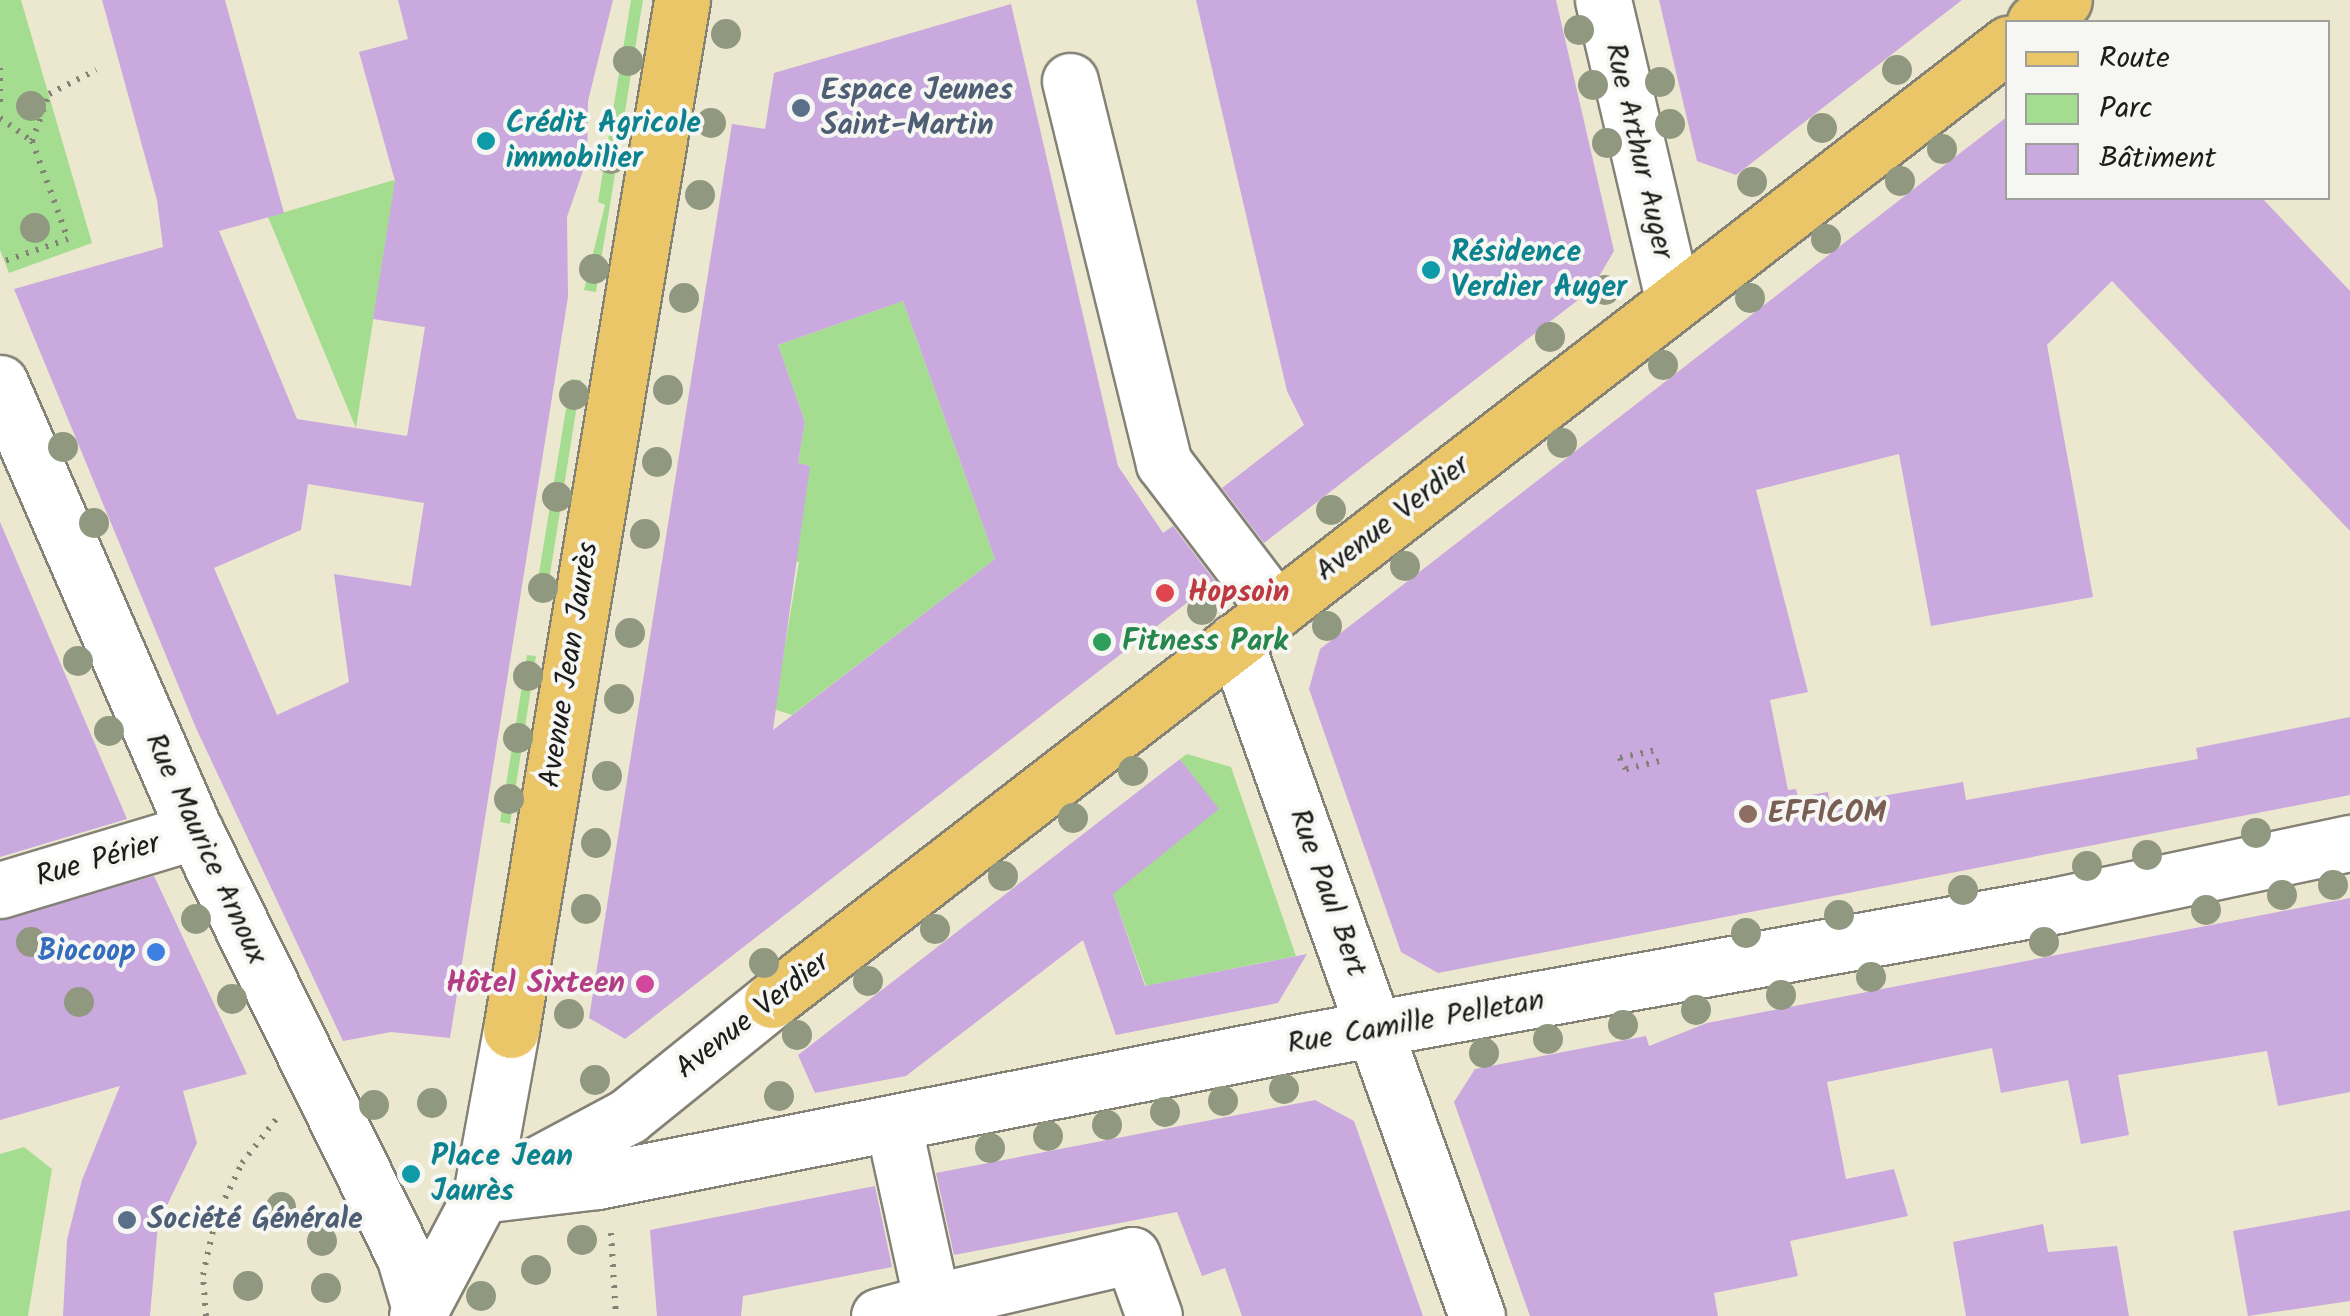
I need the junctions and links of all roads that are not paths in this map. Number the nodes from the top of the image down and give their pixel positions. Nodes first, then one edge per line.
1 (682, 0) edge
2 (1603, 0) edge
3 (2064, 0) edge
4 (2038, 20) edge
5 (2005, 46) edge
6 (1070, 81) dead end
7 (1674, 302) junction
8 (0, 383) edge
9 (1256, 625) junction
10 (195, 832) junction
11 (2350, 842) edge
12 (0, 890) edge
13 (772, 1000) joint
14 (511, 1030) joint
15 (1378, 1030) junction
16 (893, 1123) junction
17 (482, 1195) junction
18 (995, 1302) edge
19 (418, 1312) edge
20 (894, 1312) edge
21 (1154, 1316) edge
22 (1477, 1316) edge

1 - 14 main road, Avenue Jean Jaurès
2 - 7 street, Rue Arthur Auger
3 - 4 main road
5 - 7 main road, Avenue Verdier
6 - 9 street, Rue Paul Bert
7 - 9 main road, Avenue Verdier
8 - 10 street, Rue Maurice Arnoux
9 - 13 main road, Avenue Verdier
9 - 15 street, Rue Paul Bert
10 - 12 street, Rue Périer
10 - 19 street, Rue Maurice Arnoux
11 - 15 street, Rue Camille Pelletan
13 - 17 street, Avenue Verdier
14 - 17 street, Avenue Jean Jaurès
15 - 16 street, Rue Camille Pelletan
15 - 22 street, Rue Paul Bert
16 - 17 street, Rue Camille Pelletan
16 - 20 street
17 - 19 street, Avenue Jean Jaurès
18 - 20 street
18 - 21 street

